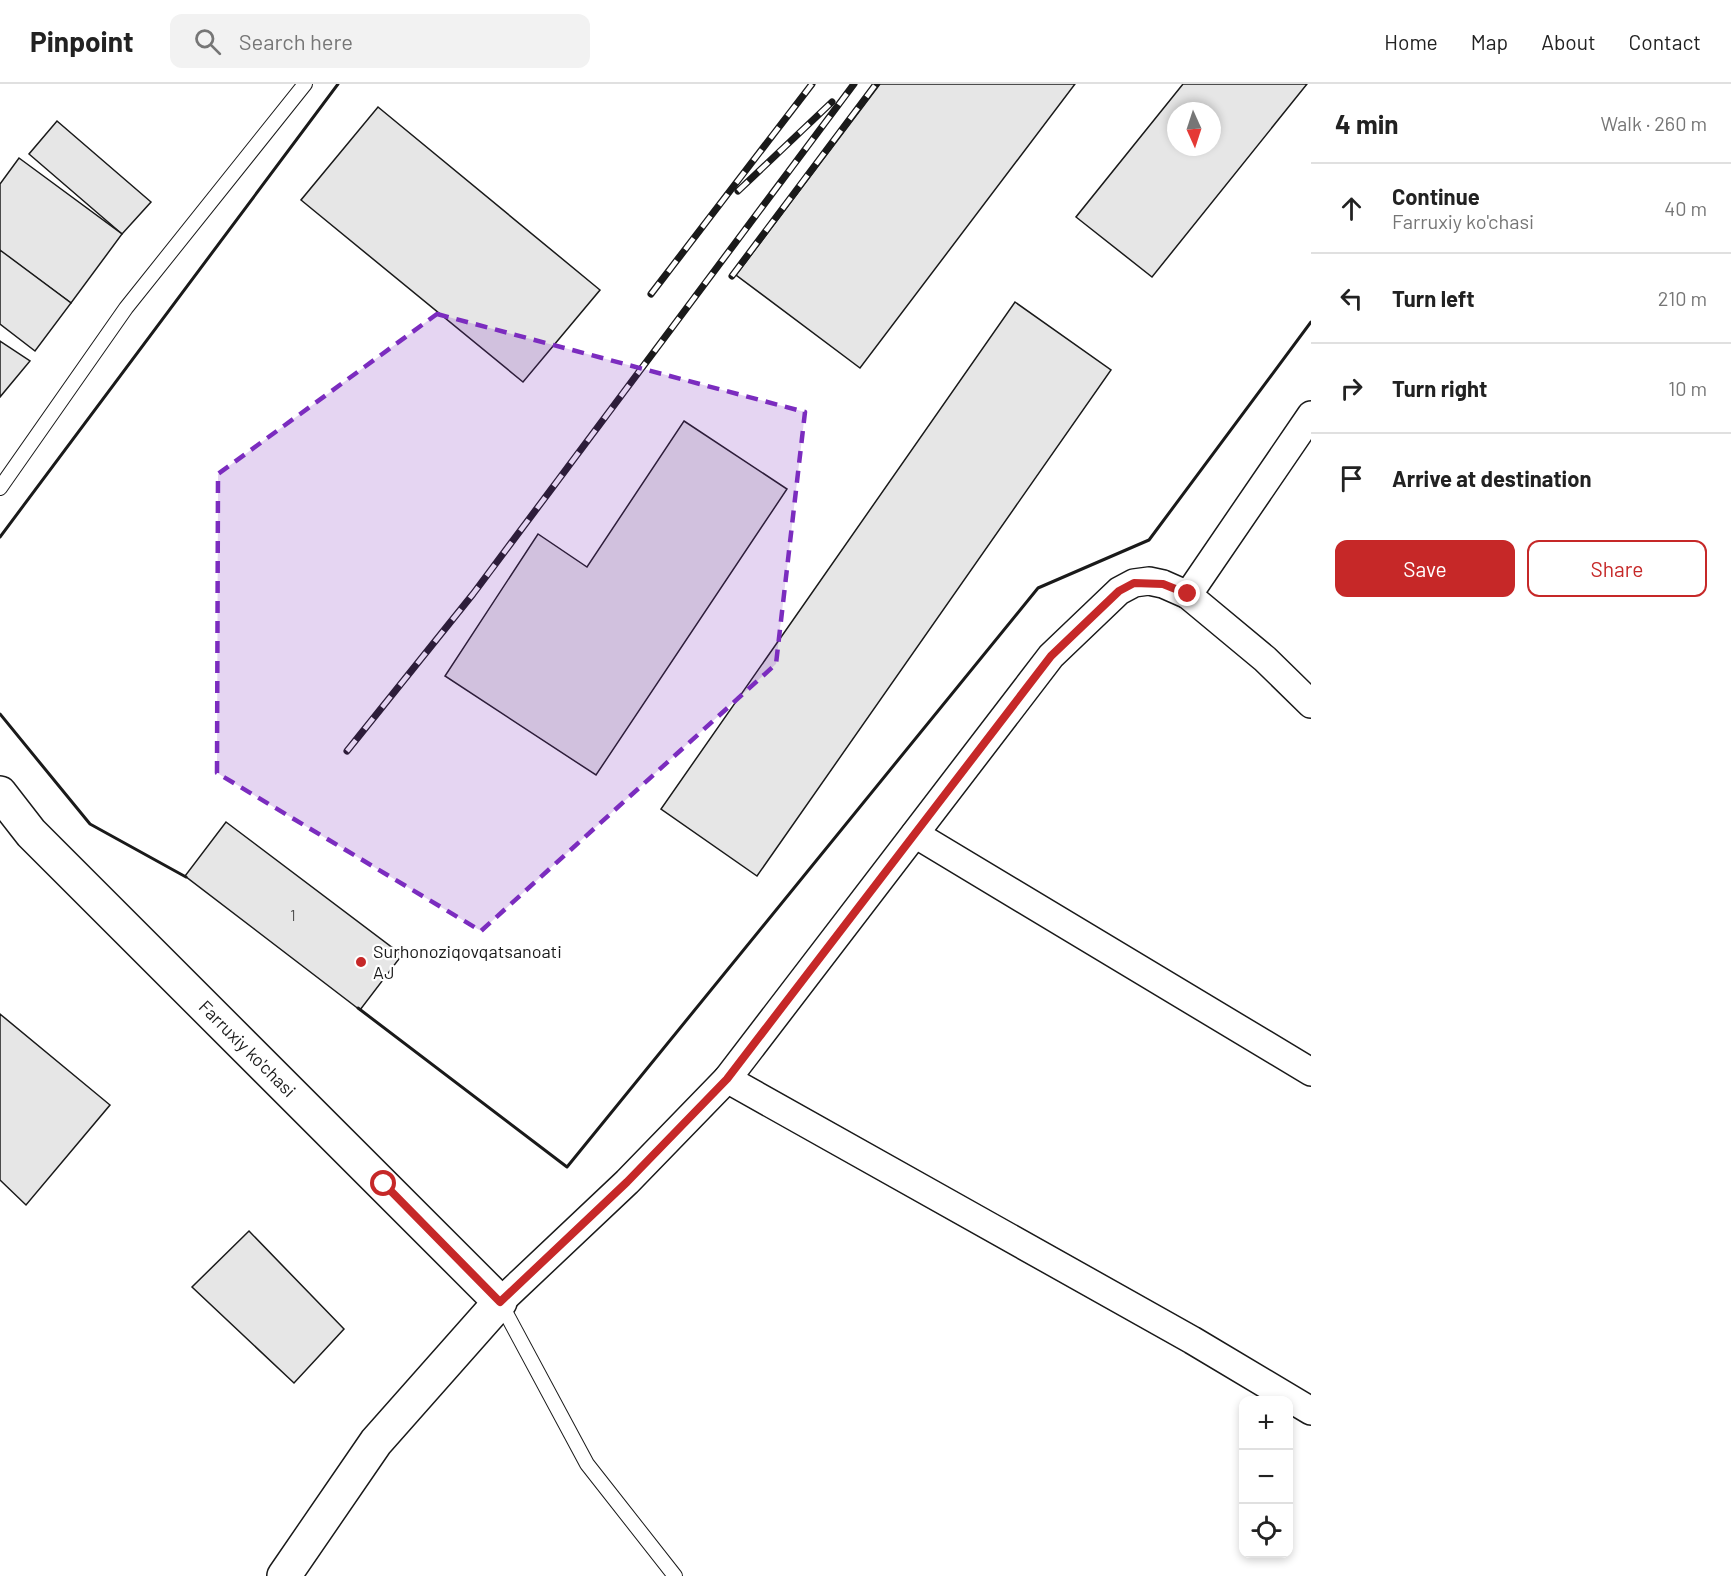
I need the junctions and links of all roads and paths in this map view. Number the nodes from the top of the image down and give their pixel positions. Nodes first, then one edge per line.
1 (305, 84) edge
2 (1311, 415) edge
3 (0, 488) edge
4 (1188, 594) junction
5 (1311, 704) edge
6 (0, 793) edge
7 (915, 834) junction
8 (1311, 1072) edge
9 (727, 1079) junction
10 (500, 1302) junction
11 (1311, 1411) edge
12 (284, 1576) edge
13 (675, 1576) edge

1 - 3 lane
2 - 4 street
4 - 5 street
4 - 7 street
6 - 10 street, Farruxiy ko'chasi
7 - 8 street
7 - 9 street
9 - 10 street
9 - 11 street
10 - 12 street
10 - 13 lane

